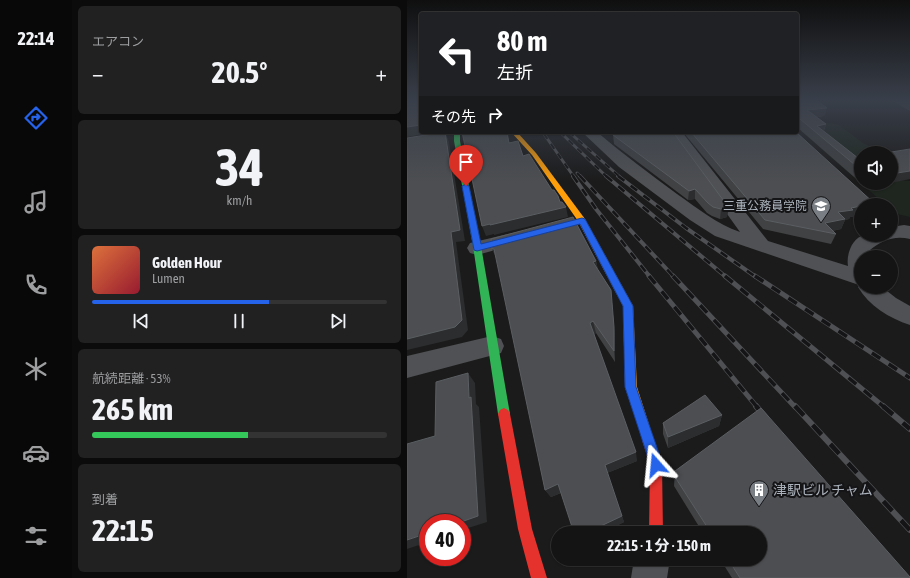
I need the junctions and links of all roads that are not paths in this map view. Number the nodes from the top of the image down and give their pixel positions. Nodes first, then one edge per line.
1 (455, 134) edge
2 (516, 134) edge
3 (591, 134) edge
4 (677, 134) edge
5 (582, 221) junction
6 (560, 226) edge
7 (537, 232) edge
8 (866, 242) edge
9 (761, 246) junction
10 (477, 248) junction
11 (859, 250) edge
12 (854, 275) edge
13 (875, 294) edge
14 (910, 316) edge
15 (492, 346) junction
16 (407, 367) edge
17 (656, 526) edge
18 (651, 566) edge
19 (539, 578) edge
20 (649, 578) edge

1 - 10 street
2 - 5 street
3 - 9 street
4 - 9 street
5 - 6 street
5 - 17 street
7 - 10 street
8 - 11 street
9 - 12 street
10 - 15 street
13 - 14 street
15 - 16 street
15 - 19 street
18 - 20 street

